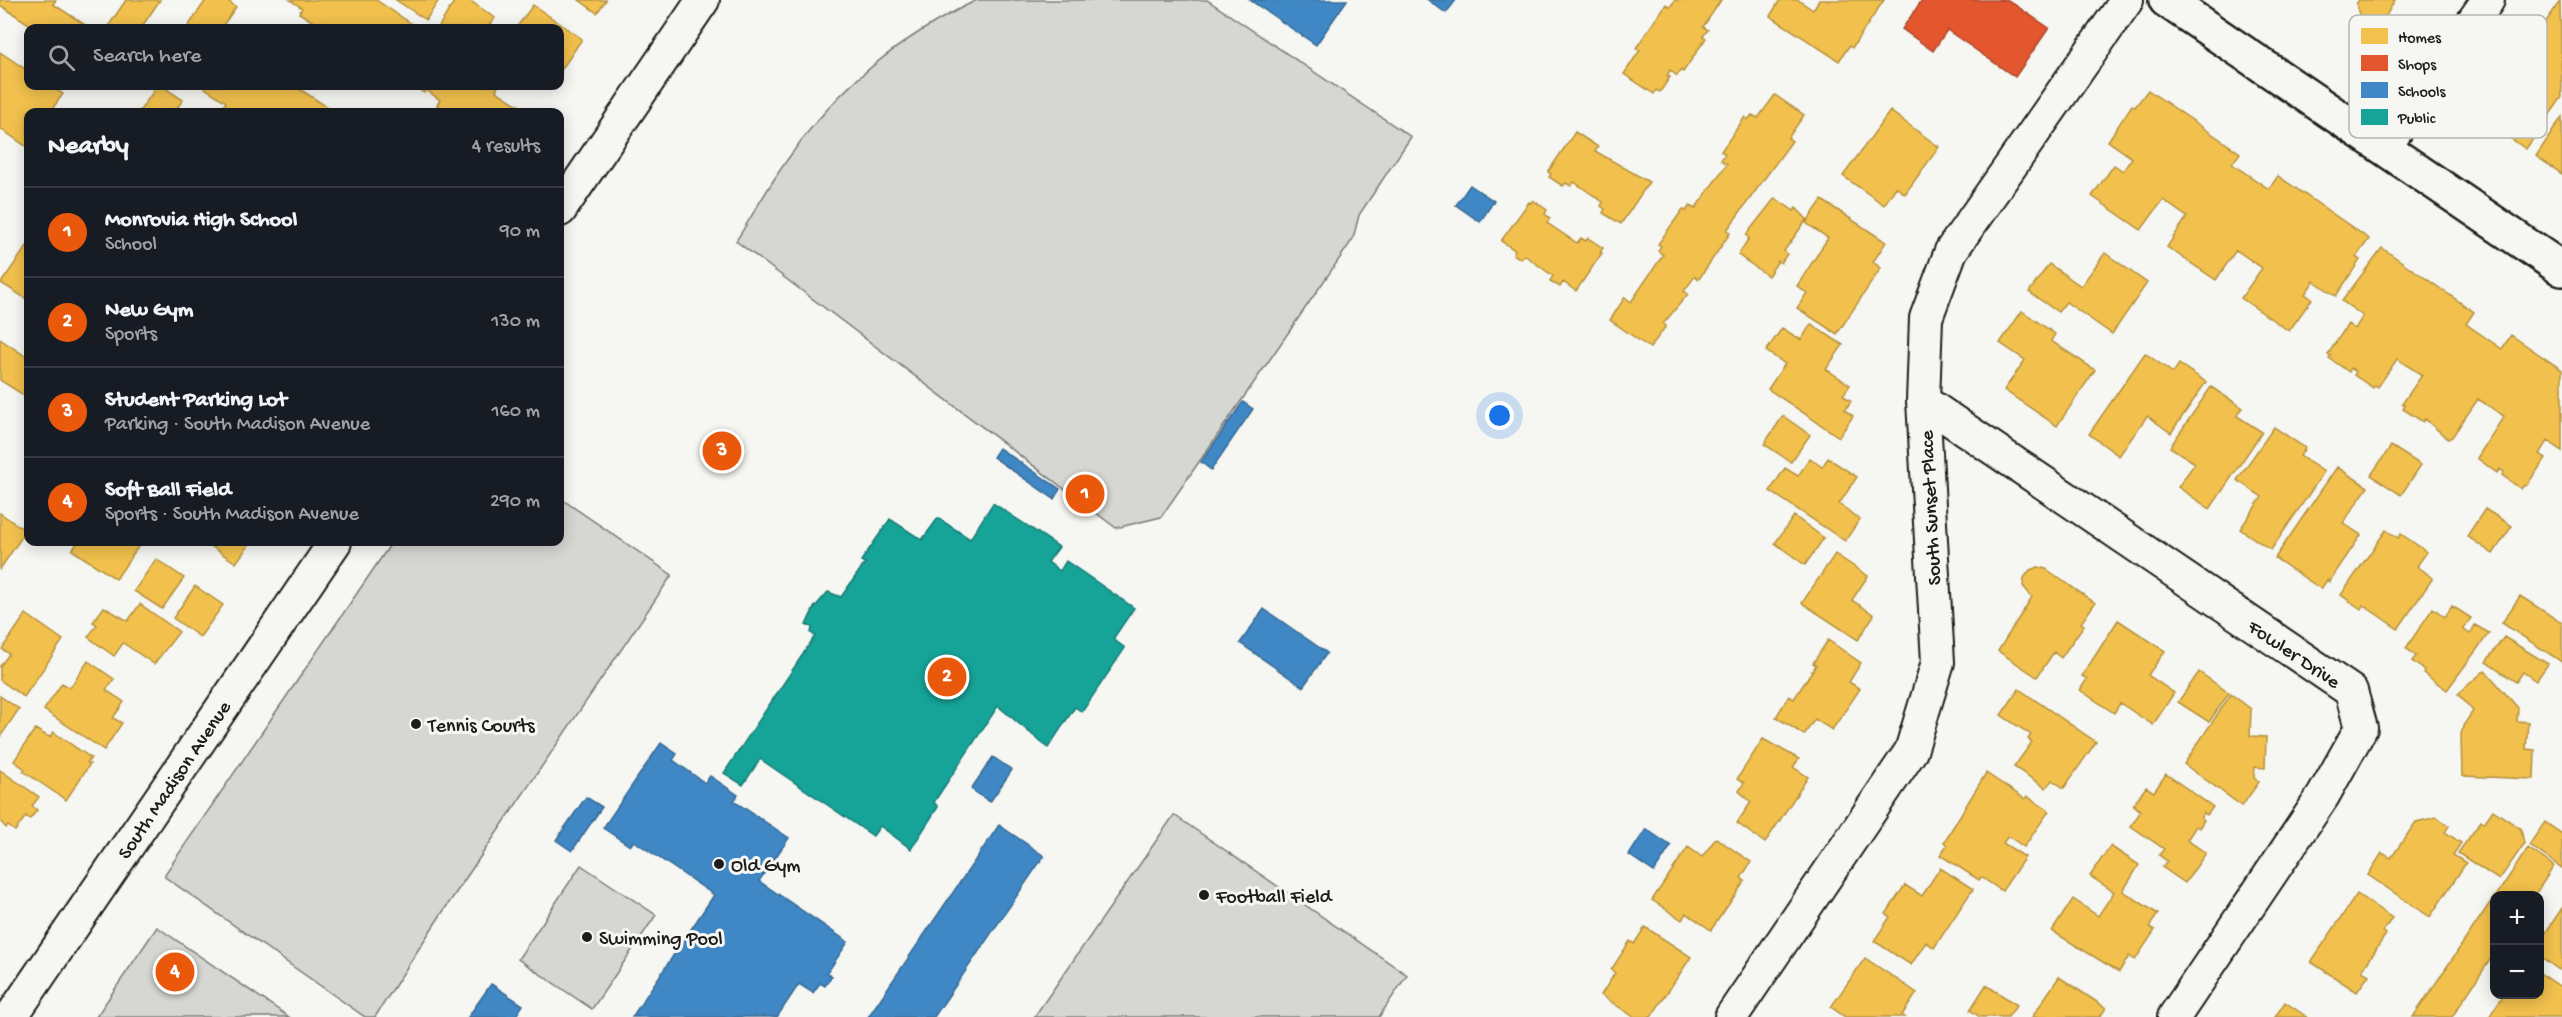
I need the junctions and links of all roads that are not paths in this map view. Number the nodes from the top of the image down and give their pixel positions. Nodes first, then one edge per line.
1 (703, 0) edge
2 (2127, 0) edge
3 (2166, 0) edge
4 (2488, 0) edge
5 (2477, 15) edge
6 (2349, 124) edge
7 (2369, 138) edge
8 (2391, 138) edge
9 (2384, 148) junction
10 (564, 204) edge
11 (2562, 269) edge
12 (1923, 401) junction
13 (331, 546) edge
14 (11, 1017) edge
15 (1731, 1017) edge
16 (2174, 1017) edge

1 - 10 street
2 - 12 street, South Sunset Place
3 - 6 main road
4 - 5 street
7 - 9 main road
8 - 9 street
9 - 11 main road
12 - 15 street, South Sunset Place
12 - 16 street, Fowler Drive
13 - 14 street, South Madison Avenue

